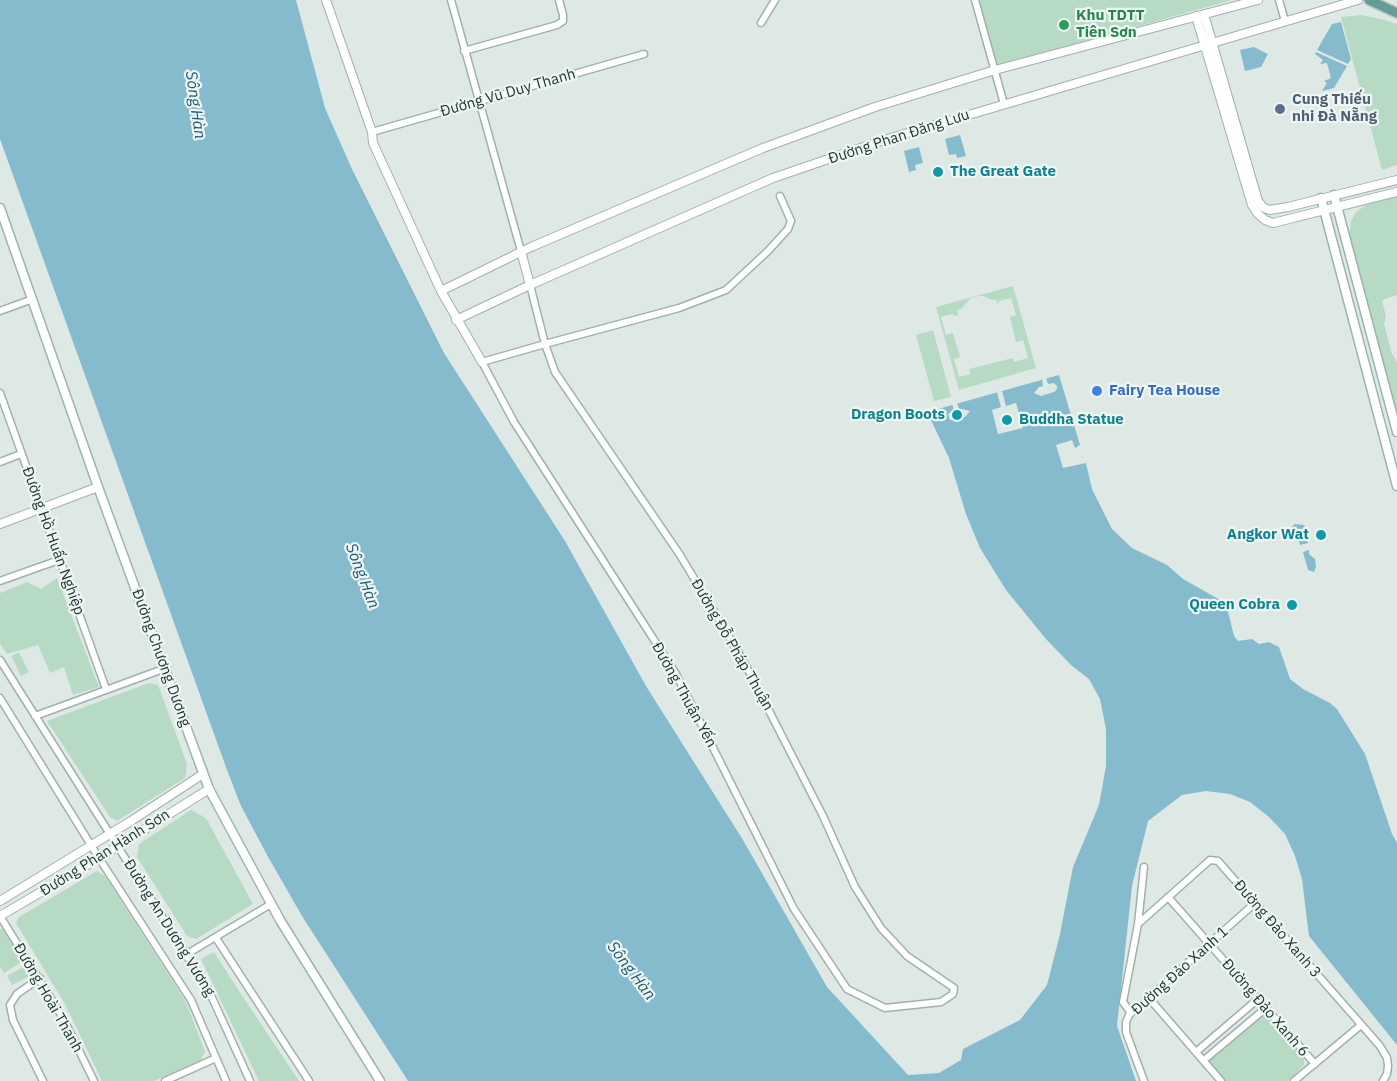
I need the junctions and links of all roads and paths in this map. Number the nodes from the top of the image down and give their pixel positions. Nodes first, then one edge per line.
1 (326, 0) edge
2 (460, 0) edge
3 (559, 0) edge
4 (775, 0) edge
5 (975, 0) edge
6 (1258, 0) edge
7 (1279, 0) edge
8 (1358, 0) edge
9 (1369, 0) edge
10 (451, 1) edge
11 (1397, 13) edge
12 (1200, 15) junction
13 (1285, 21) junction
14 (761, 22) dead end
15 (1208, 44) junction
16 (464, 51) junction
17 (644, 54) dead end
18 (995, 70) junction
19 (478, 102) junction
20 (1004, 104) junction
21 (372, 132) junction
22 (1397, 180) edge
23 (1397, 192) edge
24 (1334, 195) junction
25 (780, 196) dead end
26 (1321, 198) junction
27 (0, 208) edge
28 (1337, 208) junction
29 (1324, 211) junction
30 (521, 251) junction
31 (1358, 284) junction
32 (530, 285) junction
33 (1345, 288) junction
34 (441, 291) junction
35 (33, 299) junction
36 (0, 311) edge
37 (456, 320) junction
38 (545, 344) junction
39 (482, 362) junction
40 (0, 393) edge
41 (1388, 396) junction
42 (1375, 399) junction
43 (1397, 432) edge
44 (21, 454) junction
45 (0, 462) edge
46 (1397, 486) edge
47 (98, 487) junction
48 (41, 508) junction
49 (0, 524) edge
50 (59, 560) junction
51 (0, 581) edge
52 (0, 660) edge
53 (165, 668) junction
54 (106, 689) junction
55 (0, 698) edge
56 (35, 716) junction
57 (202, 774) junction
58 (209, 789) junction
59 (110, 833) junction
60 (91, 845) junction
61 (118, 845) junction
62 (99, 858) junction
63 (1144, 867) dead end
64 (1168, 897) junction
65 (0, 901) edge
66 (1255, 903) junction
67 (272, 904) junction
68 (0, 916) edge
69 (1138, 924) junction
70 (216, 938) junction
71 (1210, 945) junction
72 (187, 954) junction
73 (40, 978) junction
74 (954, 988) joint
75 (1148, 998) junction
76 (1258, 999) junction
77 (1266, 1008) junction
78 (1131, 1013) junction
79 (1361, 1025) junction
80 (1196, 1052) junction
81 (216, 1058) junction
82 (1204, 1060) junction
83 (1315, 1064) junction
84 (43, 1081) edge
85 (94, 1081) edge
86 (165, 1081) edge
87 (226, 1081) edge
88 (250, 1081) edge
89 (309, 1081) edge
90 (380, 1081) edge
91 (1144, 1081) edge
92 (1221, 1081) edge
93 (1294, 1081) edge
94 (1383, 1081) edge

1 - 21 street
2 - 10 street
3 - 16 street
4 - 14 street
5 - 18 street
6 - 12 street
7 - 13 street
8 - 13 street, Đường Phan Đăng Lưu
9 - 11 main road
10 - 16 street
12 - 15 street
12 - 18 street
13 - 15 street, Đường Phan Đăng Lưu
15 - 20 street, Đường Phan Đăng Lưu
15 - 26 street
15 - 29 street
16 - 19 street
17 - 19 street, Đường Vũ Duy Thanh
18 - 20 street
18 - 30 street
19 - 21 street, Đường Vũ Duy Thanh
19 - 30 street
20 - 32 street, Đường Phan Đăng Lưu
21 - 34 street
22 - 24 street
23 - 28 street
24 - 26 street
24 - 28 main road
25 - 38 street
26 - 29 main road
27 - 35 main road, Đường Chương Dương
28 - 29 street
28 - 31 main road
29 - 33 main road
30 - 32 street
30 - 34 street
31 - 33 main road
31 - 41 main road
32 - 37 street, Đường Phan Đăng Lưu
32 - 38 street, Đường Đỗ Pháp Thuận
33 - 42 main road
34 - 37 street
35 - 36 street
35 - 47 main road, Đường Chương Dương
37 - 39 street
38 - 39 street
38 - 74 street, Đường Đỗ Pháp Thuận
39 - 74 street, Đường Thuận Yến
40 - 44 street, Đường Hồ Huấn Nghiệp
41 - 42 main road
41 - 43 main road
42 - 46 main road
44 - 45 street
44 - 48 street, Đường Hồ Huấn Nghiệp
47 - 48 street
47 - 53 main road, Đường Chương Dương
48 - 49 street
48 - 50 street, Đường Hồ Huấn Nghiệp
50 - 51 street
50 - 54 street, Đường Hồ Huấn Nghiệp
52 - 56 street, Đường An Dương Vương
53 - 54 street
53 - 57 main road, Đường Chương Dương
54 - 56 street
55 - 60 street, Đường An Dương Vương
56 - 59 street, Đường An Dương Vương
57 - 58 main road, Đường Chương Dương
57 - 59 street, Đường Phan Hành Sơn
58 - 61 street, Đường Phan Hành Sơn
58 - 67 main road, Đường Chương Dương
59 - 60 street, Đường Phan Hành Sơn
59 - 61 street, Đường An Dương Vương
60 - 62 street, Đường An Dương Vương
60 - 65 street, Đường Phan Hành Sơn
61 - 62 street, Đường Phan Hành Sơn
61 - 72 street, Đường An Dương Vương
62 - 68 street, Đường Phan Hành Sơn
62 - 81 street, Đường An Dương Vương
63 - 69 street
64 - 66 street, Đường Đảo Xanh 3
64 - 69 street, Đường Đảo Xanh 3
64 - 71 street, Đường Đảo Xanh 6
66 - 71 street, Đường Đảo Xanh 1
66 - 79 street, Đường Đảo Xanh 3
67 - 70 street
67 - 90 main road, Đường Chương Dương
68 - 73 street, Đường Hoài Thanh
69 - 78 street
70 - 72 street
70 - 89 street
71 - 75 street, Đường Đảo Xanh 1
71 - 76 street, Đường Đảo Xanh 6
72 - 88 street, Đường An Dương Vương
73 - 84 street
73 - 85 street, Đường Hoài Thanh
75 - 78 street, Đường Đảo Xanh 1
75 - 80 street
76 - 77 street, Đường Đảo Xanh 6
76 - 80 street
77 - 82 street
77 - 83 street, Đường Đảo Xanh 6
78 - 91 street, Đường Đảo Xanh 1
79 - 83 street
79 - 94 street, Đường Đảo Xanh 3
80 - 82 street
81 - 86 street
81 - 87 street, Đường An Dương Vương
82 - 92 street
83 - 93 street

